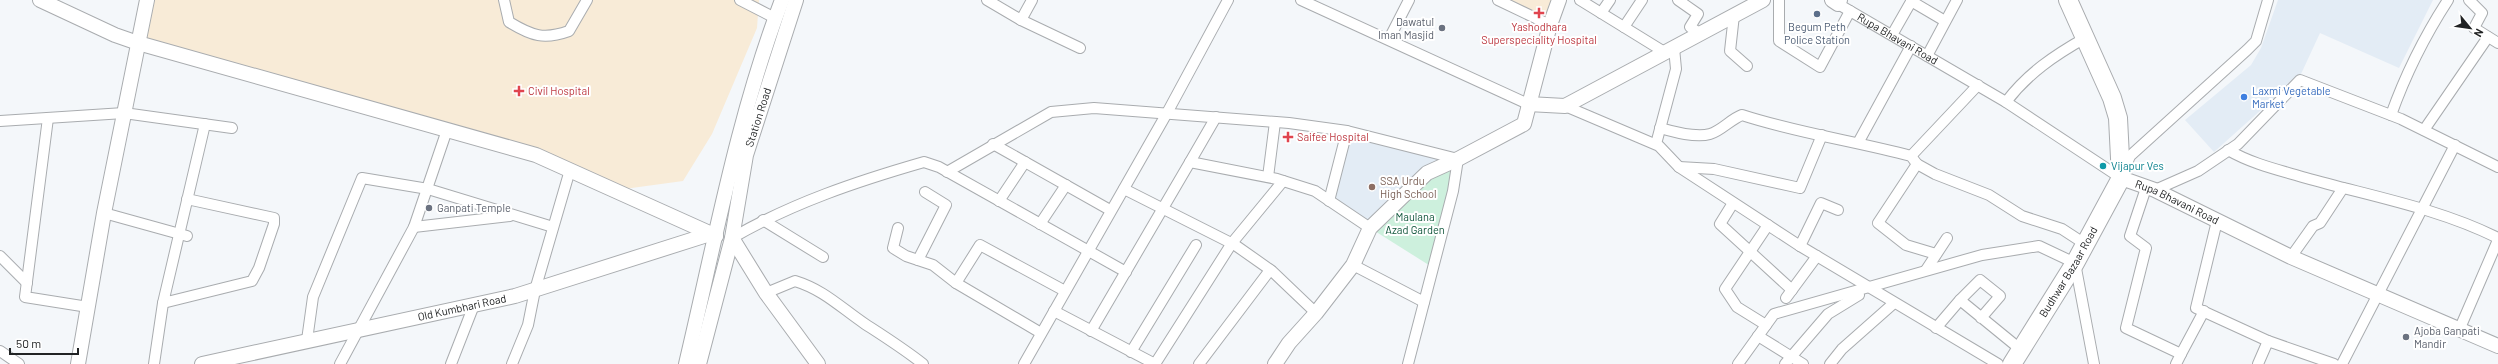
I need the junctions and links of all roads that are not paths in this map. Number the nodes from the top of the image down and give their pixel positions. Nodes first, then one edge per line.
1 (40, 0) edge
2 (147, 0) edge
3 (504, 0) edge
4 (587, 0) edge
5 (740, 0) edge
6 (782, 0) edge
7 (796, 0) edge
8 (987, 0) edge
9 (1032, 0) edge
10 (1228, 0) edge
11 (1301, 0) edge
12 (1409, 0) edge
13 (1498, 0) edge
14 (1559, 0) edge
15 (1580, 0) edge
16 (1610, 0) edge
17 (1642, 0) edge
18 (1678, 0) edge
19 (1763, 0) edge
20 (1779, 0) edge
21 (1956, 0) edge
22 (2068, 0) edge
23 (2268, 0) edge
24 (2448, 0) edge
25 (2469, 0) edge
26 (1911, 1) edge
27 (1840, 4) edge
28 (1601, 13) junction
29 (1734, 15) junction
30 (775, 18) junction
31 (1020, 20) junction
32 (1945, 21) junction
33 (1550, 25) junction
34 (1624, 27) junction
35 (1701, 34) junction
36 (1892, 35) junction
37 (2488, 37) junction
38 (2085, 38) junction
39 (1389, 39) junction
40 (138, 43) junction
41 (2498, 43) edge
42 (1911, 46) junction
43 (1080, 48) dead end
44 (1670, 50) junction
45 (1927, 56) junction
46 (1747, 66) dead end
47 (1978, 85) junction
48 (2006, 102) junction
49 (1528, 104) junction
50 (1565, 106) junction
51 (124, 112) junction
52 (1167, 114) junction
53 (2391, 114) junction
54 (1216, 117) junction
55 (48, 118) junction
56 (0, 121) edge
57 (1275, 122) junction
58 (205, 124) junction
59 (232, 128) dead end
60 (1660, 128) junction
61 (447, 130) junction
62 (2424, 130) junction
63 (1347, 131) junction
64 (1822, 134) junction
65 (1858, 143) junction
66 (993, 144) junction
67 (1656, 144) junction
68 (2454, 145) junction
69 (2228, 150) junction
70 (1458, 159) junction
71 (1914, 160) junction
72 (1025, 162) junction
73 (1190, 162) junction
74 (1679, 167) junction
75 (2498, 167) edge
76 (570, 170) junction
77 (947, 172) junction
78 (1268, 177) junction
79 (2121, 178) junction
80 (1283, 181) junction
81 (1066, 185) junction
82 (2342, 188) junction
83 (428, 189) junction
84 (1124, 189) junction
85 (2151, 189) junction
86 (925, 192) dead end
87 (187, 198) junction
88 (999, 201) junction
89 (1329, 201) junction
90 (1733, 202) junction
91 (1163, 209) junction
92 (2422, 209) junction
93 (1110, 210) junction
94 (1838, 210) dead end
95 (104, 213) junction
96 (514, 216) junction
97 (763, 220) junction
98 (2217, 221) junction
99 (1040, 224) junction
100 (1768, 225) junction
101 (414, 227) junction
102 (553, 227) junction
103 (898, 228) dead end
104 (1370, 228) junction
105 (183, 235) junction
106 (716, 236) junction
107 (732, 238) junction
108 (1947, 238) dead end
109 (2498, 239) edge
110 (1232, 243) junction
111 (2086, 244) junction
112 (1196, 245) dead end
113 (1800, 246) junction
114 (1088, 251) junction
115 (1750, 252) junction
116 (1936, 254) junction
117 (0, 256) edge
118 (1817, 256) junction
119 (823, 257) dead end
120 (2291, 257) junction
121 (918, 260) junction
122 (2075, 262) junction
123 (1353, 265) junction
124 (1270, 270) junction
125 (1926, 270) junction
126 (1126, 272) junction
127 (956, 282) junction
128 (27, 283) junction
129 (1869, 289) junction
130 (535, 290) junction
131 (1065, 291) junction
132 (766, 293) junction
133 (2379, 294) junction
134 (1960, 300) junction
135 (1424, 302) junction
136 (163, 303) junction
137 (1894, 304) junction
138 (474, 305) junction
139 (88, 307) junction
140 (1054, 311) junction
141 (2204, 311) junction
142 (1316, 313) junction
143 (1981, 318) junction
144 (1766, 325) junction
145 (1936, 328) junction
146 (2460, 328) junction
147 (360, 331) junction
148 (1091, 331) junction
149 (1041, 333) junction
150 (1758, 336) junction
151 (307, 340) junction
152 (2268, 341) junction
153 (2498, 346) edge
154 (0, 351) edge
155 (1132, 352) junction
156 (2181, 354) junction
157 (1791, 355) junction
158 (2016, 357) edge
159 (18, 364) edge
160 (78, 364) edge
161 (154, 364) edge
162 (202, 364) edge
163 (340, 364) edge
164 (451, 364) edge
165 (512, 364) edge
166 (686, 364) edge
167 (699, 364) edge
168 (818, 364) edge
169 (923, 364) edge
170 (1024, 364) edge
171 (1155, 364) edge
172 (1199, 364) edge
173 (1275, 364) edge
174 (1408, 364) edge
175 (1738, 364) edge
176 (1785, 364) edge
177 (1803, 364) edge
178 (1830, 364) edge
179 (1998, 364) edge
180 (2094, 364) edge
181 (2176, 364) edge
182 (2258, 364) edge
183 (2334, 364) edge
184 (2342, 364) edge

1 - 40 street
2 - 40 street
3 - 4 street
5 - 30 street
6 - 30 street
7 - 107 street, Station Road
8 - 31 street
9 - 31 street
10 - 52 street
11 - 39 street
12 - 39 street
13 - 33 street
14 - 33 street
15 - 28 street
16 - 28 street
17 - 34 street
18 - 35 street
19 - 29 street
20 - 27 street
21 - 32 street
22 - 38 highway
23 - 79 street
24 - 53 street
25 - 37 street
26 - 32 street
26 - 36 street
27 - 36 street, Rupa Bhavani Road
28 - 34 street
29 - 35 street
29 - 46 street
30 - 106 street
31 - 43 street
32 - 45 street
33 - 49 street
34 - 44 street
35 - 44 street
36 - 42 street, Rupa Bhavani Road
37 - 41 street
37 - 62 street
38 - 48 street
38 - 79 highway
39 - 49 street
40 - 51 street
40 - 61 street
42 - 45 street, Rupa Bhavani Road
42 - 65 street
44 - 50 street
44 - 60 street
45 - 47 street, Rupa Bhavani Road
47 - 48 street, Rupa Bhavani Road
47 - 71 street
48 - 79 street, Rupa Bhavani Road
49 - 50 street
49 - 70 street
50 - 67 street
51 - 55 street
51 - 58 street
51 - 95 street
52 - 54 street
52 - 66 street
52 - 84 street
53 - 62 street
53 - 69 street
54 - 57 street
54 - 73 street
55 - 56 street
55 - 128 street
57 - 63 street
57 - 78 street
58 - 59 street
58 - 87 street
60 - 64 street
60 - 67 street
61 - 76 street
61 - 83 street
62 - 68 street
63 - 70 street
63 - 89 street
64 - 65 street
64 - 74 street
65 - 71 street
66 - 72 street
66 - 77 street
67 - 74 street
68 - 75 street
68 - 92 street
69 - 82 street
69 - 85 street
70 - 104 street
70 - 135 street
71 - 111 street
71 - 116 street
72 - 81 street
72 - 88 street
73 - 78 street
73 - 91 street
74 - 90 street
76 - 102 street
76 - 106 street
77 - 88 street
77 - 97 street
78 - 80 street
79 - 85 street, Rupa Bhavani Road
79 - 111 highway, Budhwar Bazaar Road
80 - 89 street
80 - 110 street
81 - 93 street
81 - 99 street
82 - 92 street
82 - 120 street
83 - 96 street
83 - 101 street
83 - 151 street
84 - 91 street
84 - 93 street
85 - 98 street, Rupa Bhavani Road
85 - 156 street
86 - 121 street
87 - 105 street
87 - 136 street
88 - 99 street
89 - 104 street
90 - 100 street
90 - 115 street
91 - 110 street
91 - 126 street
92 - 109 street
92 - 133 street
93 - 114 street
94 - 113 street
95 - 105 street
95 - 139 street
96 - 101 street
96 - 102 street
97 - 107 street
97 - 119 street
98 - 120 street, Rupa Bhavani Road
98 - 141 street
99 - 114 street
100 - 113 street
100 - 115 street
101 - 147 street
102 - 130 street
103 - 121 street
104 - 123 street
105 - 136 street
106 - 130 street, Old Kumbhari Road
106 - 166 street
107 - 132 street
107 - 167 street, Station Road
108 - 116 street
109 - 146 street
110 - 124 street
110 - 171 street
111 - 122 highway, Budhwar Bazaar Road
112 - 155 street
113 - 118 street
114 - 126 street
114 - 131 street
115 - 118 street
115 - 144 street
116 - 125 street
117 - 128 street
118 - 129 street
120 - 133 street, Rupa Bhavani Road
121 - 127 street
122 - 125 street
122 - 158 highway, Budhwar Bazaar Road
122 - 180 street
123 - 135 street
123 - 142 street
124 - 142 street
124 - 172 street
125 - 129 street
126 - 148 street
127 - 131 street
127 - 149 street
128 - 139 street
129 - 137 street
129 - 144 street
129 - 157 street
130 - 138 street, Old Kumbhari Road
130 - 165 street
131 - 140 street
132 - 168 street
132 - 169 street
133 - 146 street, Rupa Bhavani Road
133 - 184 street
134 - 143 street
134 - 143 street
134 - 145 street
135 - 174 street
136 - 161 street
137 - 145 street
137 - 178 street
138 - 147 street, Old Kumbhari Road
138 - 164 street
139 - 160 street
140 - 148 street
140 - 149 street
141 - 152 street
141 - 156 street
142 - 173 street
143 - 158 street
144 - 150 street
145 - 179 street
146 - 153 street, Rupa Bhavani Road
147 - 151 street, Old Kumbhari Road
147 - 163 street
148 - 155 street
149 - 170 street
150 - 157 street
150 - 175 street
151 - 162 street, Old Kumbhari Road
152 - 182 street
152 - 183 street
154 - 159 street
155 - 171 street
156 - 181 street
157 - 176 street
157 - 177 street

